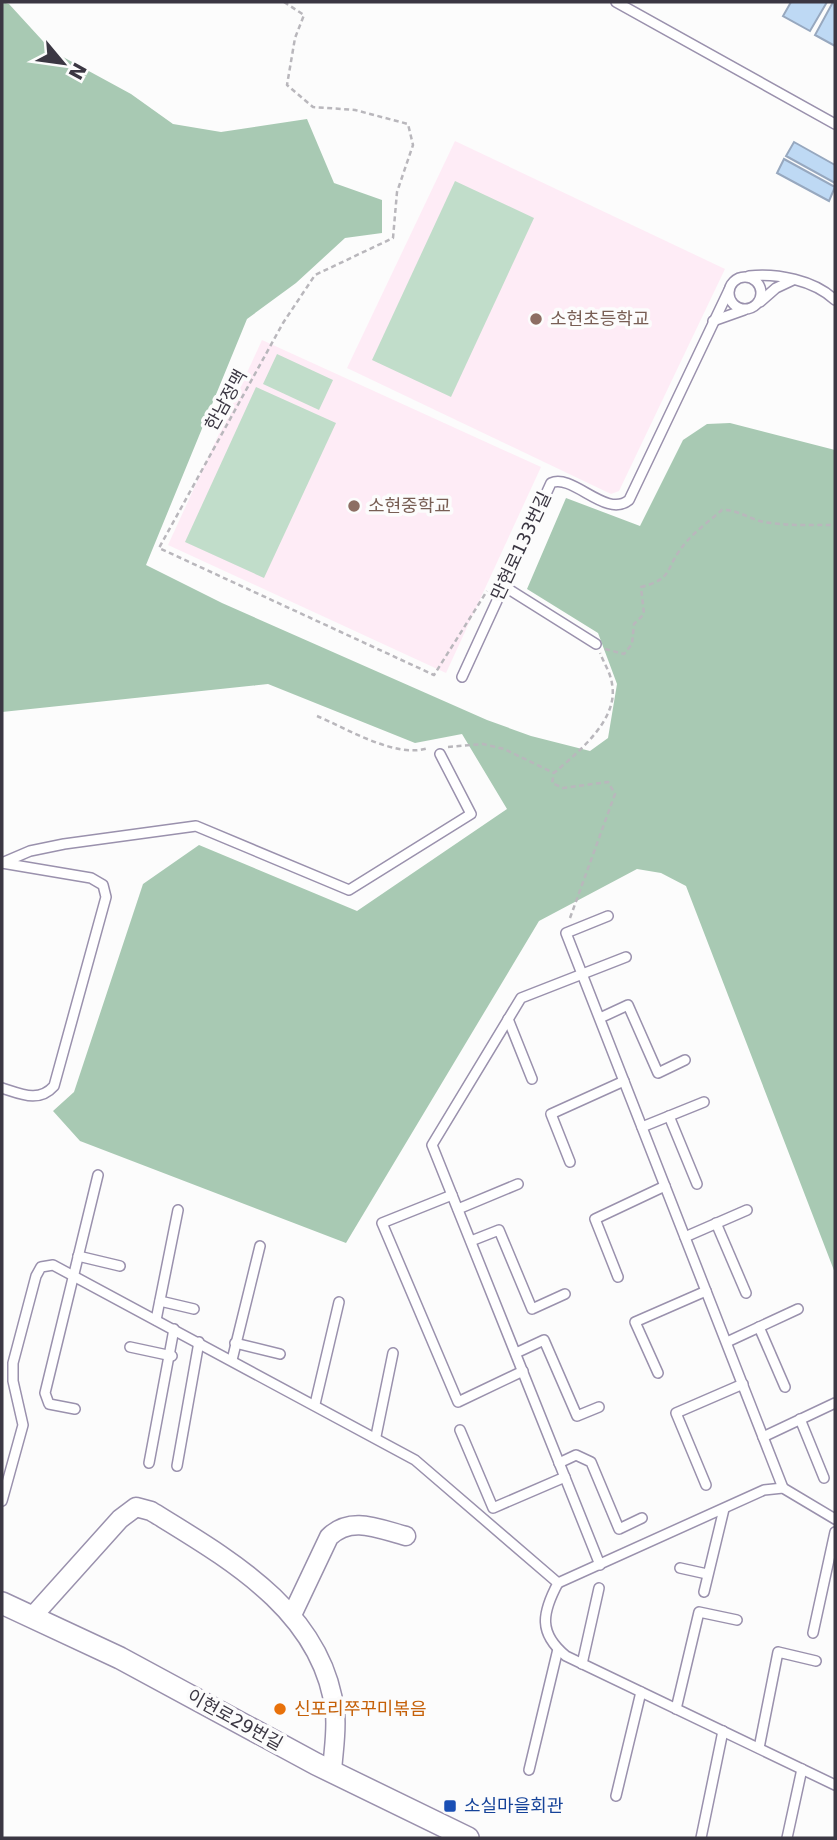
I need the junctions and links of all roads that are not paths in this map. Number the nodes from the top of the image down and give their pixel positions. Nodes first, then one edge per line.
1 (616, 2) edge
2 (835, 124) edge
3 (746, 276) junction
4 (793, 280) junction
5 (729, 290) junction
6 (835, 300) edge
7 (759, 302) junction
8 (744, 310) junction
9 (713, 320) junction
10 (502, 585) junction
11 (596, 644) road end
12 (462, 677) dead end
13 (440, 754) dead end
14 (2, 863) edge
15 (608, 916) dead end
16 (626, 957) dead end
17 (583, 974) junction
18 (600, 1018) junction
19 (508, 1019) junction
20 (685, 1060) dead end
21 (532, 1079) dead end
22 (624, 1082) junction
23 (2, 1088) edge
24 (704, 1102) dead end
25 (669, 1116) junction
26 (642, 1127) junction
27 (570, 1162) dead end
28 (99, 1175) dead end
29 (518, 1184) dead end
30 (697, 1184) dead end
31 (665, 1186) junction
32 (452, 1195) junction
33 (458, 1209) junction
34 (178, 1210) dead end
35 (747, 1210) dead end
36 (716, 1223) junction
37 (685, 1237) junction
38 (471, 1241) junction
39 (260, 1246) dead end
40 (78, 1256) junction
41 (120, 1266) dead end
42 (73, 1274) junction
43 (618, 1277) dead end
44 (706, 1291) junction
45 (747, 1293) dead end
46 (565, 1294) dead end
47 (160, 1301) junction
48 (339, 1302) dead end
49 (194, 1309) dead end
50 (798, 1309) dead end
51 (156, 1320) junction
52 (759, 1327) junction
53 (174, 1329) junction
54 (199, 1342) junction
55 (727, 1342) junction
56 (235, 1343) junction
57 (130, 1347) dead end
58 (393, 1353) dead end
59 (516, 1353) junction
60 (280, 1354) dead end
61 (172, 1356) junction
62 (232, 1360) junction
63 (523, 1371) junction
64 (657, 1373) dead end
65 (743, 1384) junction
66 (785, 1387) dead end
67 (835, 1403) edge
68 (316, 1404) junction
69 (599, 1407) dead end
70 (75, 1409) dead end
71 (800, 1419) junction
72 (460, 1430) dead end
73 (376, 1436) junction
74 (763, 1437) junction
75 (149, 1463) dead end
76 (559, 1463) junction
77 (177, 1466) dead end
78 (565, 1478) junction
79 (824, 1478) dead end
80 (706, 1486) dead end
81 (783, 1488) junction
82 (2, 1501) edge
83 (724, 1509) junction
84 (833, 1515) edge
85 (642, 1518) dead end
86 (835, 1532) edge
87 (406, 1535) dead end
88 (600, 1565) junction
89 (680, 1568) dead end
90 (707, 1574) junction
91 (558, 1583) junction
92 (599, 1588) dead end
93 (704, 1592) dead end
94 (2, 1603) edge
95 (292, 1615) junction
96 (32, 1617) junction
97 (737, 1620) dead end
98 (813, 1633) dead end
99 (558, 1649) junction
100 (816, 1661) dead end
101 (582, 1664) junction
102 (641, 1692) junction
103 (676, 1709) junction
104 (723, 1731) junction
105 (758, 1748) junction
106 (802, 1769) junction
107 (529, 1770) dead end
108 (332, 1772) junction
109 (835, 1784) edge
110 (616, 1796) dead end
111 (468, 1838) edge
112 (701, 1838) edge
113 (788, 1838) edge

1 - 2 lane
3 - 4 lane
3 - 5 lane, 만현로133번길
3 - 7 lane
4 - 6 lane
4 - 7 lane
5 - 8 lane
5 - 9 lane, 만현로133번길
7 - 8 lane
8 - 9 lane
9 - 10 lane, 만현로133번길
10 - 11 lane
10 - 12 lane, 만현로133번길
13 - 14 lane
14 - 23 lane
15 - 17 lane
16 - 17 lane
17 - 18 lane
17 - 19 lane
18 - 20 lane
18 - 22 lane
19 - 21 lane
19 - 32 lane
22 - 26 lane
22 - 27 lane
24 - 25 lane
25 - 26 lane
25 - 30 lane
26 - 31 lane
28 - 40 lane
29 - 33 lane
31 - 37 lane
31 - 43 lane
32 - 33 lane
32 - 63 lane
33 - 38 lane
34 - 47 lane
35 - 36 lane
36 - 37 lane
36 - 45 lane
37 - 44 lane
38 - 46 lane
38 - 59 lane
39 - 56 lane
40 - 41 lane
40 - 42 lane
42 - 51 lane
42 - 70 lane
42 - 82 lane
44 - 55 lane
44 - 64 lane
47 - 49 lane
47 - 51 lane
48 - 68 lane
50 - 52 lane
51 - 53 lane
52 - 55 lane
52 - 66 lane
53 - 54 lane
53 - 61 lane
54 - 62 lane
54 - 77 lane
55 - 65 lane
56 - 60 lane
56 - 62 lane
57 - 61 lane
58 - 73 lane
59 - 63 lane
59 - 69 lane
61 - 75 lane
62 - 68 lane
63 - 76 lane
65 - 74 lane
65 - 80 lane
67 - 71 lane
68 - 73 lane
71 - 74 lane
71 - 79 lane
72 - 78 lane
73 - 91 lane
74 - 81 lane
76 - 78 lane
76 - 85 lane
78 - 88 lane
81 - 83 lane
81 - 84 lane
83 - 88 lane
83 - 90 lane
86 - 98 lane
87 - 95 street
88 - 91 lane
89 - 90 lane
90 - 93 lane
91 - 99 lane
92 - 101 lane
94 - 96 street, 이현로29번길
95 - 96 street
95 - 108 street
96 - 108 street, 이현로29번길
97 - 103 lane
99 - 101 lane
99 - 107 lane
100 - 105 lane
101 - 102 lane
102 - 103 lane
102 - 110 lane
103 - 104 lane
104 - 105 lane
104 - 112 lane
105 - 106 lane
106 - 109 lane
106 - 113 lane
108 - 111 street, 이현로29번길

